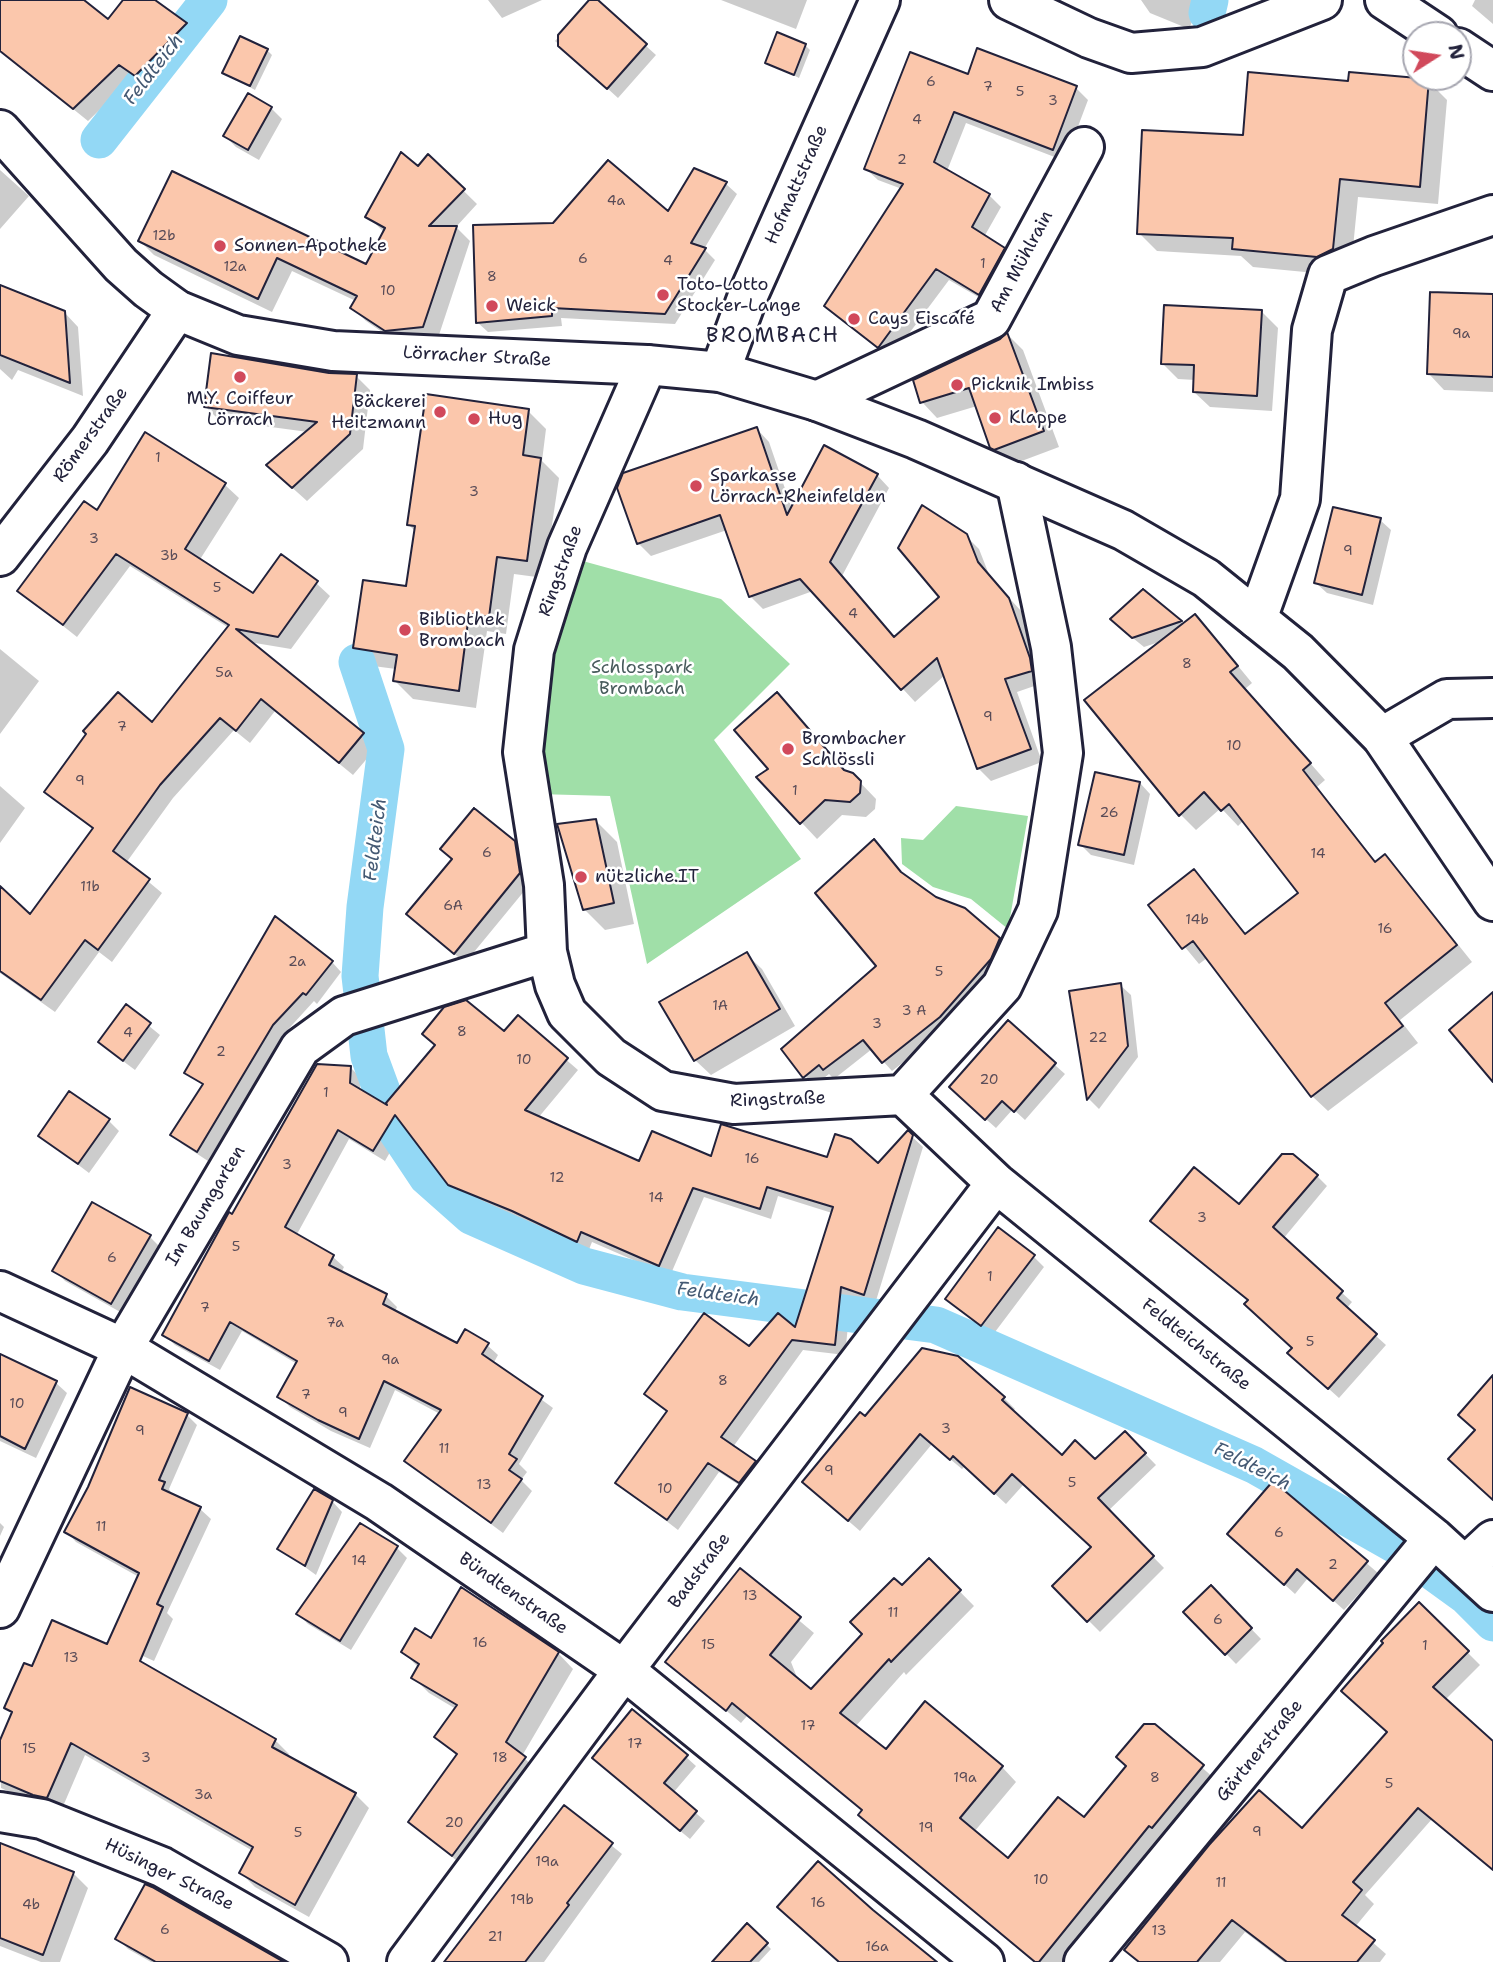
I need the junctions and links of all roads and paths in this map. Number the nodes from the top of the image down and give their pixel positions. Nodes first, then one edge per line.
1 (880, 0) edge
2 (1009, 0) edge
3 (1322, 0) edge
4 (1385, 0) edge
5 (1417, 21) edge
6 (1472, 57) edge
7 (1493, 71) edge
8 (0, 130) edge
9 (1084, 147) dead end
10 (1493, 215) edge
11 (177, 310) junction
12 (647, 365) junction
13 (720, 372) junction
14 (817, 401) junction
15 (1016, 482) junction
16 (0, 556) edge
17 (1257, 619) junction
18 (1493, 698) edge
19 (1382, 737) junction
20 (1493, 901) edge
21 (547, 952) junction
22 (903, 1095) junction
23 (996, 1183) junction
24 (0, 1291) edge
25 (123, 1348) junction
26 (1493, 1540) edge
27 (1422, 1553) junction
28 (1465, 1566) junction
29 (1493, 1592) edge
30 (0, 1608) edge
31 (624, 1670) junction
32 (0, 1812) edge
33 (328, 1962) edge
34 (407, 1962) edge
35 (984, 1962) edge
36 (1084, 1962) edge

1 - 13 street, Hofmattstraße
2 - 3 street
4 - 5 street
6 - 7 street
8 - 11 street, Lörracher Straße
9 - 14 street, Am Mühlrain
10 - 17 street
11 - 12 street, Lörracher Straße
11 - 16 street, Römerstraße
12 - 13 street, Lörracher Straße
12 - 21 street, Ringstraße
13 - 14 street, Lörracher Straße
14 - 15 street, Lörracher Straße
15 - 17 street, Lörracher Straße
15 - 22 street
17 - 19 street, Lörracher Straße
18 - 19 street
19 - 20 street, Lörracher Straße
21 - 22 street, Ringstraße
21 - 25 street, Im Baumgarten
22 - 23 street, Feldteichstraße
23 - 27 street, Feldteichstraße
23 - 31 street, Badstraße
24 - 25 street, Bündtenstraße
25 - 30 street, Im Baumgarten
25 - 31 street, Bündtenstraße
26 - 28 street
27 - 28 street, Feldteichstraße
27 - 36 street, Gärtnerstraße
28 - 29 street, Feldteichstraße
31 - 34 street, Badstraße
31 - 35 street, Bündtenstraße
32 - 33 street, Hüsinger Straße

